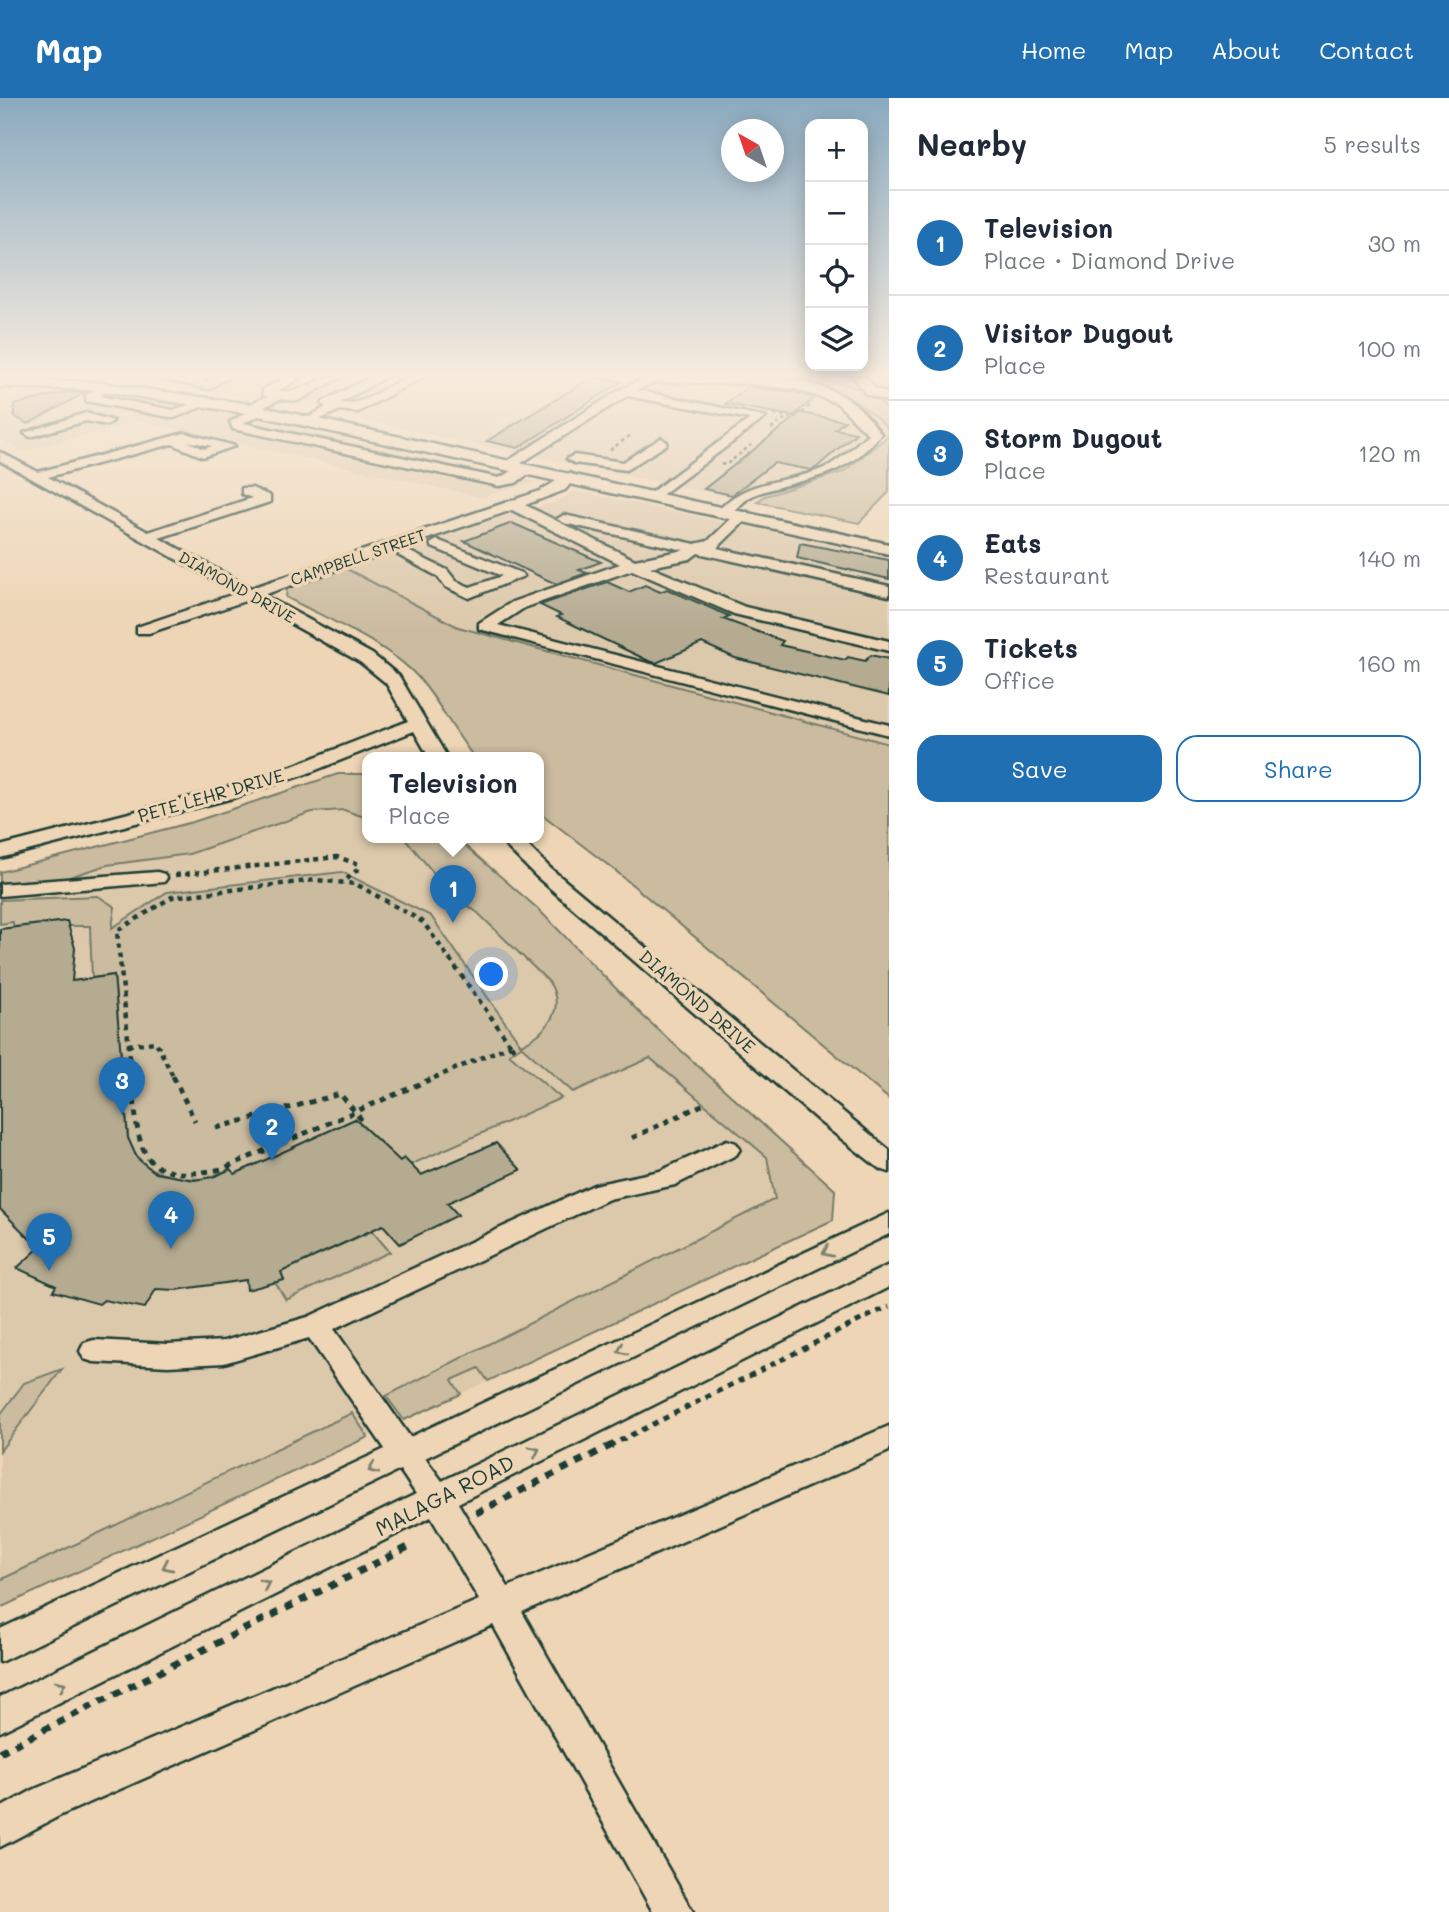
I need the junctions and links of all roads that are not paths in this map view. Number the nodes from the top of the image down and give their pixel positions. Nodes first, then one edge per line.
1 (9, 461) edge
2 (95, 461) edge
3 (402, 461) edge
4 (494, 461) edge
5 (515, 461) edge
6 (586, 461) edge
7 (634, 461) edge
8 (702, 461) edge
9 (845, 461) edge
10 (510, 464) junction
11 (529, 468) junction
12 (37, 476) junction
13 (569, 477) junction
14 (247, 491) dead end
15 (655, 496) junction
16 (513, 505) junction
17 (734, 513) junction
18 (551, 522) junction
19 (146, 537) junction
20 (889, 538) edge
21 (437, 544) dead end
22 (696, 548) junction
23 (889, 549) edge
24 (405, 555) dead end
25 (633, 565) junction
26 (889, 591) edge
27 (250, 593) junction
28 (143, 629) dead end
29 (889, 646) edge
30 (416, 724) junction
31 (889, 730) edge
32 (350, 750) junction
33 (435, 752) edge
34 (362, 758) edge
35 (497, 843) edge
36 (512, 843) edge
37 (0, 852) edge
38 (543, 872) junction
39 (156, 878) road end
40 (0, 890) edge
41 (727, 1149) dead end
42 (889, 1163) edge
43 (889, 1223) edge
44 (889, 1275) edge
45 (316, 1325) junction
46 (94, 1351) dead end
47 (889, 1438) edge
48 (406, 1455) junction
49 (436, 1500) junction
50 (500, 1607) junction
51 (0, 1646) edge
52 (0, 1715) edge
53 (0, 1828) edge
54 (674, 1912) edge

1 - 12 street, DIAMOND DRIVE
2 - 12 street
3 - 11 street
4 - 10 main road
5 - 10 street
6 - 7 street
8 - 15 street
9 - 17 street
10 - 11 main road
11 - 13 main road
12 - 19 street, DIAMOND DRIVE
13 - 15 main road
13 - 16 street, CAMPBELL STREET
14 - 19 street
15 - 17 main road
16 - 18 street
16 - 27 street, CAMPBELL STREET
17 - 20 main road
17 - 22 street
17 - 23 main road
18 - 22 street
18 - 25 street
19 - 27 street, DIAMOND DRIVE
21 - 24 street
22 - 25 street
22 - 26 street
25 - 29 street
25 - 31 street
27 - 28 street, CAMPBELL STREET
27 - 30 street, DIAMOND DRIVE
30 - 32 street, PETE LEHR DRIVE
30 - 33 street, DIAMOND DRIVE
32 - 34 street
32 - 37 street, PETE LEHR DRIVE
35 - 38 street
36 - 38 street, DIAMOND DRIVE
38 - 42 street, DIAMOND DRIVE
39 - 40 street
41 - 45 street
43 -> 48 street
49 -> 44 street, MALAGA ROAD
45 - 46 street
45 - 48 street
47 - 50 street
48 - 49 street
48 -> 51 street
49 - 50 street
52 -> 49 street, MALAGA ROAD
50 - 53 street
50 - 54 street

